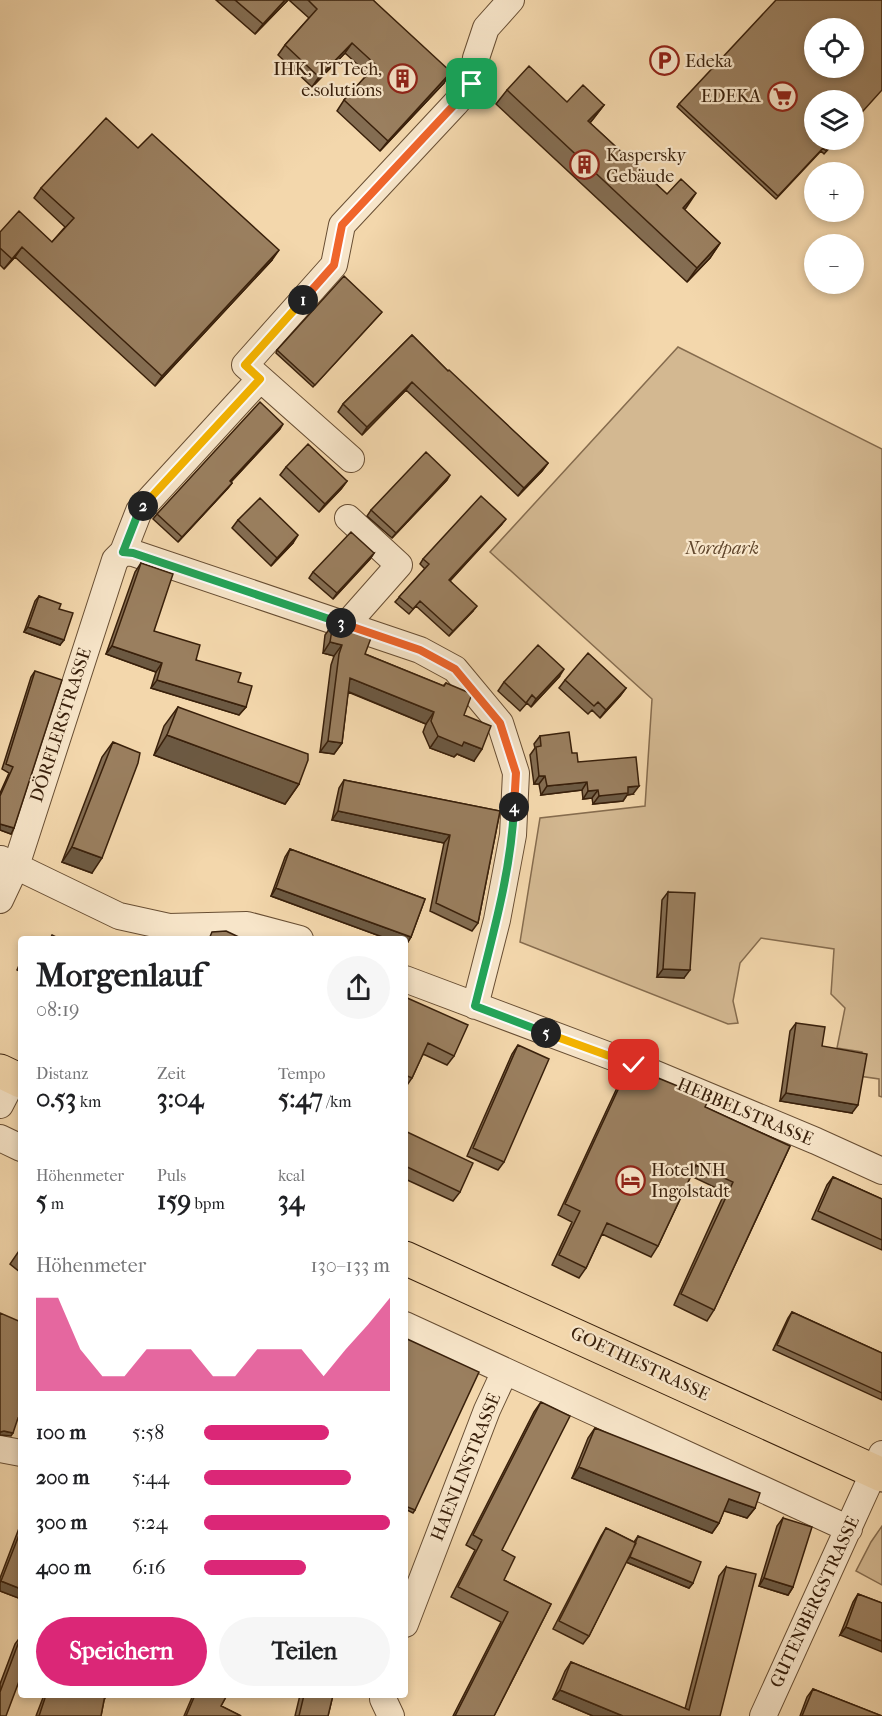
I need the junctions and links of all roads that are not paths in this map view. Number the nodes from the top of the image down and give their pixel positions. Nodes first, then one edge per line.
1 (511, 0) edge
2 (260, 379) junction
3 (351, 459) dead end
4 (348, 518) dead end
5 (123, 552) junction
6 (346, 625) junction
7 (8, 862) edge
8 (0, 900) edge
9 (289, 936) edge
10 (408, 980) edge
11 (475, 1006) junction
12 (0, 1138) edge
13 (18, 1147) edge
14 (882, 1171) edge
15 (408, 1259) edge
16 (408, 1326) edge
17 (505, 1371) junction
18 (0, 1449) edge
19 (18, 1452) edge
20 (880, 1470) edge
21 (849, 1529) junction
22 (410, 1594) edge
23 (383, 1698) edge
24 (391, 1716) edge
25 (763, 1716) edge

1 - 2 street
2 - 3 street
2 - 5 street, DÖRFLERSTRASSE
4 - 6 street
5 - 6 street
5 - 7 street, DÖRFLERSTRASSE
6 - 11 street
7 - 8 street, DÖRFLERSTRASSE
7 - 9 street
10 - 11 street, HEBBELSTRASSE
11 - 14 street, HEBBELSTRASSE
12 - 13 street
15 - 20 main road, GOETHESTRASSE
16 - 17 street
17 - 21 street
17 - 22 street, HAENLINSTRASSE
18 - 19 street
20 - 21 street, GUTENBERGSTRASSE
21 - 25 street, GUTENBERGSTRASSE
23 - 24 street

